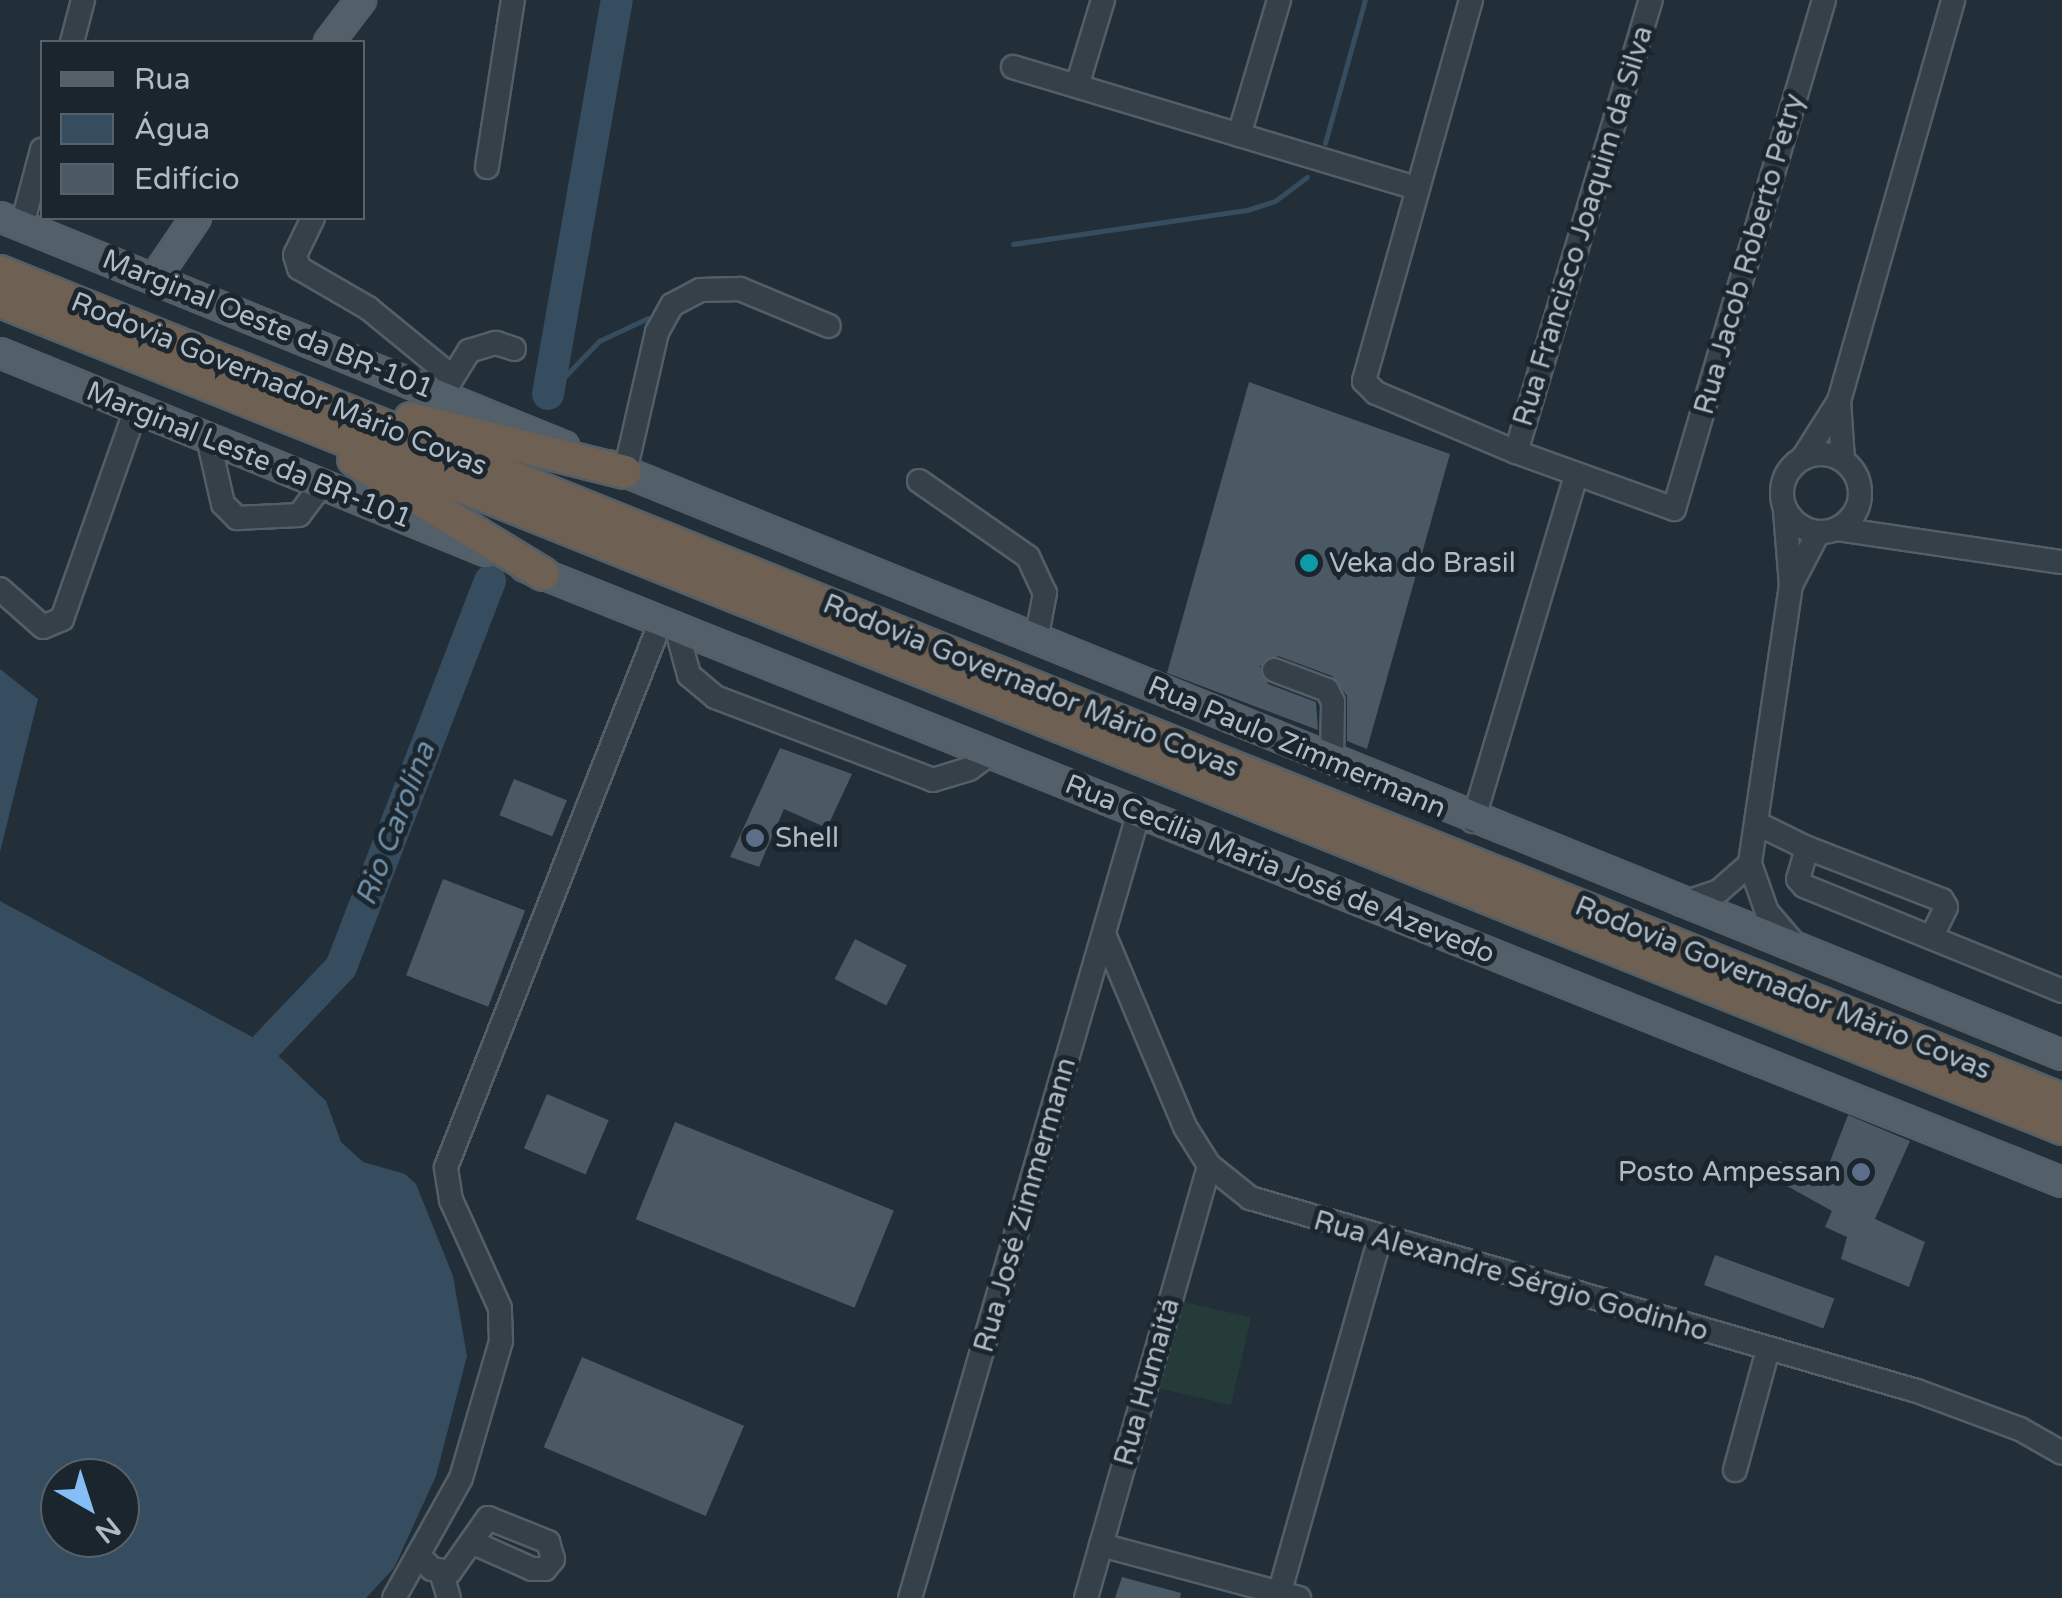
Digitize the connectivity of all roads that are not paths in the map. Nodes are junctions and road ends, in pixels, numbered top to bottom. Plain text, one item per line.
1 (83, 0) edge
2 (361, 0) edge
3 (512, 0) edge
4 (1103, 0) edge
5 (1279, 0) edge
6 (1472, 0) edge
7 (1651, 0) edge
8 (1824, 0) edge
9 (1953, 0) edge
10 (73, 40) edge
11 (331, 40) edge
12 (1013, 66) dead end
13 (1077, 86) junction
14 (1239, 135) junction
15 (40, 155) edge
16 (487, 167) dead end
17 (1417, 188) junction
18 (195, 220) edge
19 (311, 220) edge
20 (11, 221) edge
21 (0, 272) edge
22 (155, 278) junction
23 (0, 301) edge
24 (829, 326) dead end
25 (514, 349) dead end
26 (0, 354) edge
27 (447, 386) junction
28 (281, 400) junction
29 (1839, 401) junction
30 (136, 408) junction
31 (535, 434) joint
32 (208, 438) junction
33 (1516, 452) junction
34 (1803, 458) junction
35 (1843, 460) junction
36 (625, 472) junction
37 (1576, 476) junction
38 (919, 481) dead end
39 (322, 484) junction
40 (1860, 496) junction
41 (1785, 511) junction
42 (1828, 531) junction
43 (1894, 532) junction
44 (2059, 554) edge
45 (498, 556) joint
46 (544, 574) junction
47 (1791, 586) junction
48 (0, 589) edge
49 (669, 624) junction
50 (1036, 640) junction
51 (1274, 670) dead end
52 (991, 753) junction
53 (1332, 761) junction
54 (1139, 812) junction
55 (1473, 821) junction
56 (1756, 823) junction
57 (1807, 848) junction
58 (1750, 864) junction
59 (1681, 904) junction
60 (1104, 934) junction
61 (1932, 936) junction
62 (1803, 953) junction
63 (2062, 991) edge
64 (2062, 1055) edge
65 (2062, 1100) edge
66 (2062, 1128) edge
67 (1209, 1165) junction
68 (2062, 1182) edge
69 (1380, 1238) junction
70 (1768, 1348) junction
71 (2062, 1453) edge
72 (1735, 1470) dead end
73 (474, 1543) dead end
74 (1101, 1544) junction
75 (418, 1555) junction
76 (441, 1572) junction
77 (1286, 1596) edge
78 (394, 1598) edge
79 (449, 1598) edge
80 (910, 1598) edge
81 (1086, 1598) edge

1 - 10 street
2 - 11 main road
3 - 16 street
4 - 13 street
5 - 14 street
6 - 17 street
7 - 33 street, Rua Francisco Joaquim da Silva
8 - 37 street, Rua Jacob Roberto Petry
9 - 29 street
12 - 13 street
13 - 14 street
14 - 17 street
15 - 20 street
17 - 33 street
18 - 22 main road
19 - 27 street
20 - 22 main road, Marginal Oeste da BR-101
21 - 28 highway, Rodovia Governador Mário Covas
22 - 27 main road, Marginal Oeste da BR-101
23 - 28 highway, Rodovia Governador Mário Covas
24 - 36 street
25 - 27 street
26 - 30 main road, Marginal Leste da BR-101
27 - 31 main road, Marginal Oeste da BR-101
28 - 36 highway
28 - 46 highway
28 - 65 highway, Rodovia Governador Mário Covas
28 - 66 highway, Rodovia Governador Mário Covas
29 - 34 street
29 - 35 street
30 - 32 main road, Marginal Leste da BR-101
30 - 48 street
31 - 36 main road, Rua Paulo Zimmermann
32 - 39 main road, Marginal Leste da BR-101
32 - 39 street
33 - 37 street
34 - 35 street
34 - 41 street
35 - 40 street
36 - 50 main road, Rua Paulo Zimmermann
37 - 55 street
38 - 50 street
39 - 45 main road, Marginal Leste da BR-101
40 - 42 street
40 - 43 street
41 - 42 street
41 - 47 street
42 - 43 street
42 - 47 street
43 - 44 street
45 - 46 main road, Rua Cecília Maria José de Azevedo
46 - 49 main road, Rua Cecília Maria José de Azevedo
47 - 56 street
49 - 52 main road, Rua Cecília Maria José de Azevedo
49 - 52 street
49 - 75 street
50 - 53 main road, Rua Paulo Zimmermann
51 - 53 street
52 - 54 main road, Rua Cecília Maria José de Azevedo
53 - 55 main road, Rua Paulo Zimmermann
54 - 60 street, Rua José Zimmermann
54 - 68 main road, Rua Cecília Maria José de Azevedo
55 - 59 main road, Rua Paulo Zimmermann
56 - 57 street
56 - 58 street
57 - 61 street
57 - 61 street
58 - 59 street
58 - 62 street
59 - 62 main road, Rua Paulo Zimmermann
60 - 67 street, Rua Alexandre Sérgio Godinho
60 - 80 street, Rua José Zimmermann
61 - 63 street
62 - 64 main road, Rua Paulo Zimmermann
67 - 69 street, Rua Alexandre Sérgio Godinho
67 - 74 street, Rua Humaitá
69 - 70 street, Rua Alexandre Sérgio Godinho
69 - 77 street
70 - 71 street, Rua Alexandre Sérgio Godinho
70 - 72 street
73 - 76 street
74 - 77 street
74 - 81 street, Rua Humaitá
75 - 76 street
75 - 78 street
76 - 79 street

